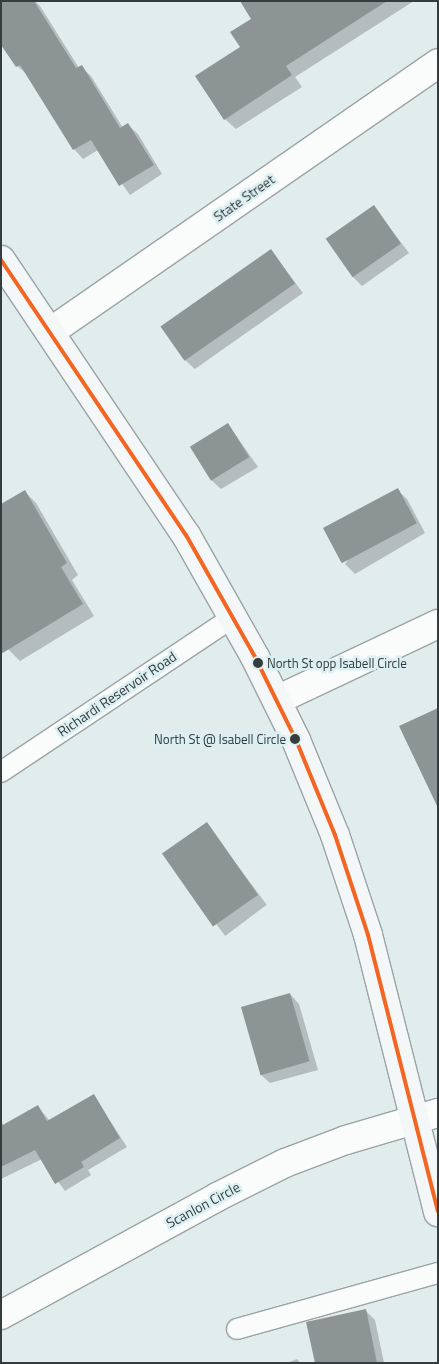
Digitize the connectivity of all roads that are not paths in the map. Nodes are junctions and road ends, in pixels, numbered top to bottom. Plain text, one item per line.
1 (438, 63) edge
2 (1, 260) edge
3 (50, 332) junction
4 (233, 617) junction
5 (438, 624) edge
6 (276, 700) junction
7 (1, 772) edge
8 (427, 1117) edge
9 (438, 1212) edge
10 (438, 1274) edge
11 (1, 1315) edge
12 (237, 1329) dead end

1 - 3 street, State Street
2 - 3 main road
3 - 4 main road
4 - 6 main road
4 - 7 lane, Richardi Reservoir Road
5 - 6 street
6 - 8 main road
8 - 9 main road
8 - 11 street, Scanlon Circle
10 - 12 lane

